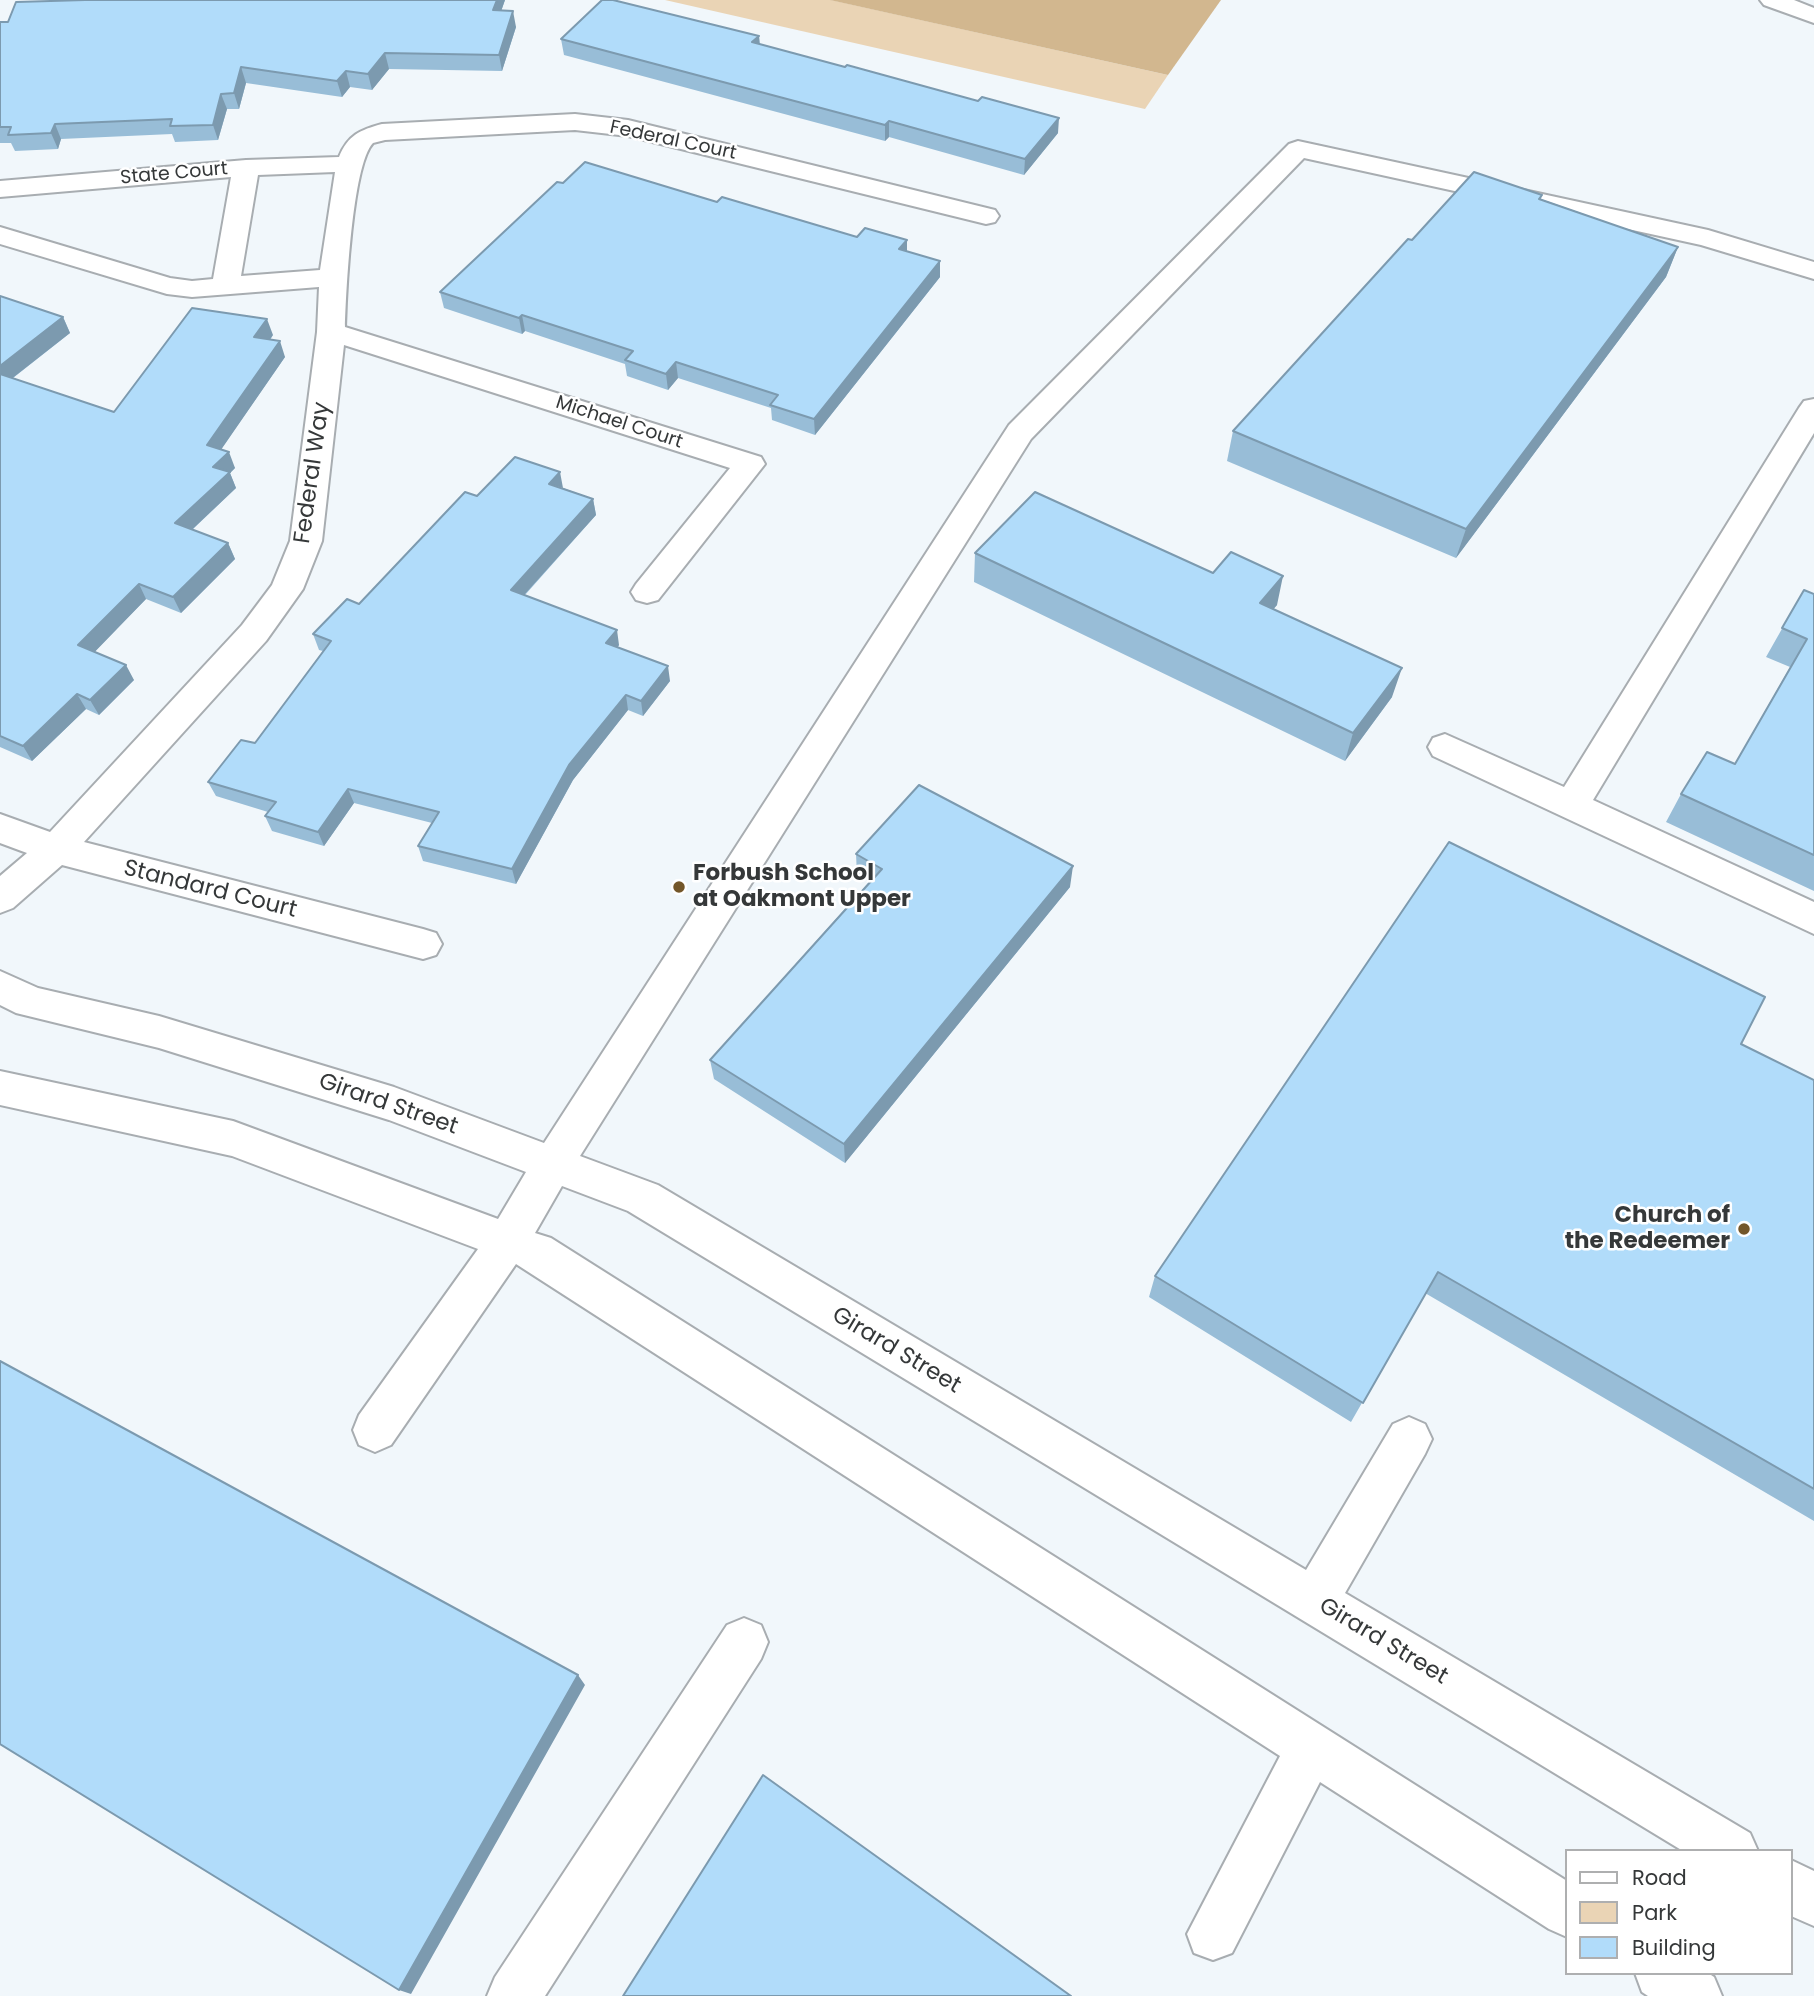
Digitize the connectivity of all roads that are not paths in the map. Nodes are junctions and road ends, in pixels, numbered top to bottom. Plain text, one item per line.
1 (1772, 0) edge
2 (1814, 16) edge
3 (353, 155) junction
4 (246, 168) junction
5 (0, 189) edge
6 (986, 216) dead end
7 (0, 235) edge
8 (1814, 271) edge
9 (333, 277) junction
10 (226, 286) junction
11 (331, 332) junction
12 (1814, 408) edge
13 (647, 592) dead end
14 (1446, 747) dead end
15 (1571, 806) junction
16 (0, 828) edge
17 (56, 849) junction
18 (0, 898) edge
19 (1814, 919) edge
20 (423, 944) dead end
21 (0, 987) edge
22 (0, 1088) edge
23 (553, 1164) junction
24 (508, 1241) junction
25 (375, 1430) dead end
26 (1409, 1439) dead end
27 (1314, 1602) junction
28 (744, 1643) dead end
29 (1311, 1748) junction
30 (1729, 1849) edge
31 (1793, 1887) edge
32 (1814, 1900) edge
33 (1566, 1910) edge
34 (1213, 1934) dead end
35 (1664, 1975) edge
36 (514, 1996) edge
37 (1695, 1996) edge

1 - 2 street
3 - 4 street, State Court
3 - 6 street, Federal Court
3 - 9 street, Federal Way
4 - 5 street, State Court
4 - 10 street
7 - 10 street
8 - 23 street
9 - 10 street
9 - 11 street, Federal Way
11 - 13 street, Michael Court
11 - 17 street, Federal Way
12 - 15 street
14 - 15 street
15 - 19 street
16 - 17 street, Standard Court
17 - 18 street, Federal Way
17 - 20 street, Standard Court
21 - 23 street, Girard Street
22 - 24 street
23 - 24 street
23 - 27 street, Girard Street
24 - 25 street
24 - 29 street
26 - 27 street
27 - 30 street, Girard Street
28 - 36 street
29 - 33 street
29 - 34 street
31 - 32 street
35 - 37 street

